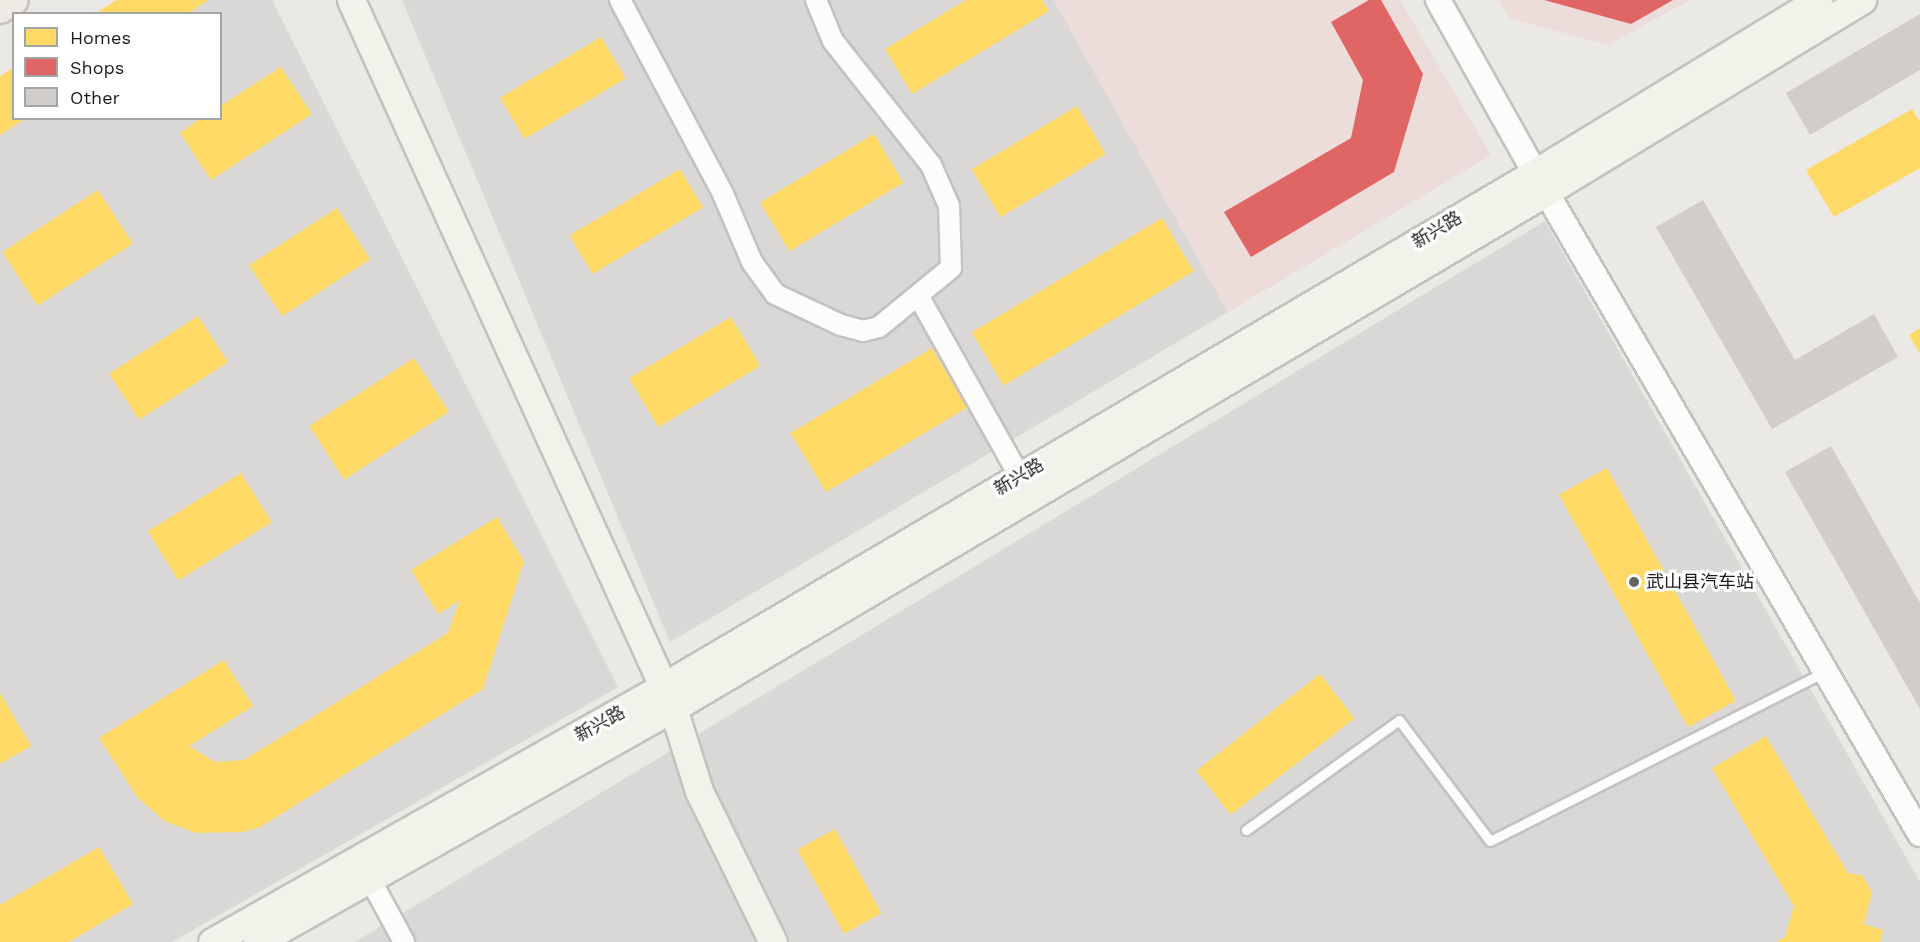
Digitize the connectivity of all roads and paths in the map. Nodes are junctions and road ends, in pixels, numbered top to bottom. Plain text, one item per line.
1 (13, 0) edge
2 (351, 0) edge
3 (620, 0) edge
4 (816, 0) edge
5 (1438, 0) edge
6 (1818, 0) edge
7 (1862, 0) edge
8 (0, 8) edge
9 (1540, 183) junction
10 (919, 297) junction
11 (1025, 486) junction
12 (1826, 672) junction
13 (667, 698) junction
14 (1246, 830) dead end
15 (1920, 834) edge
16 (370, 879) junction
17 (212, 942) edge
18 (257, 942) edge
19 (404, 942) edge
20 (773, 942) edge

1 - 8 main road
2 - 13 main road
3 - 10 street
4 - 10 street
5 - 9 street
6 - 9 main road, 新兴路
7 - 9 main road, 新兴路
9 - 11 main road, 新兴路
9 - 12 street
10 - 11 street
11 - 13 main road, 新兴路
12 - 14 lane
12 - 15 street
13 - 16 main road, 新兴路
13 - 17 main road, 新兴路
13 - 20 main road
16 - 18 main road, 新兴路
16 - 19 street

